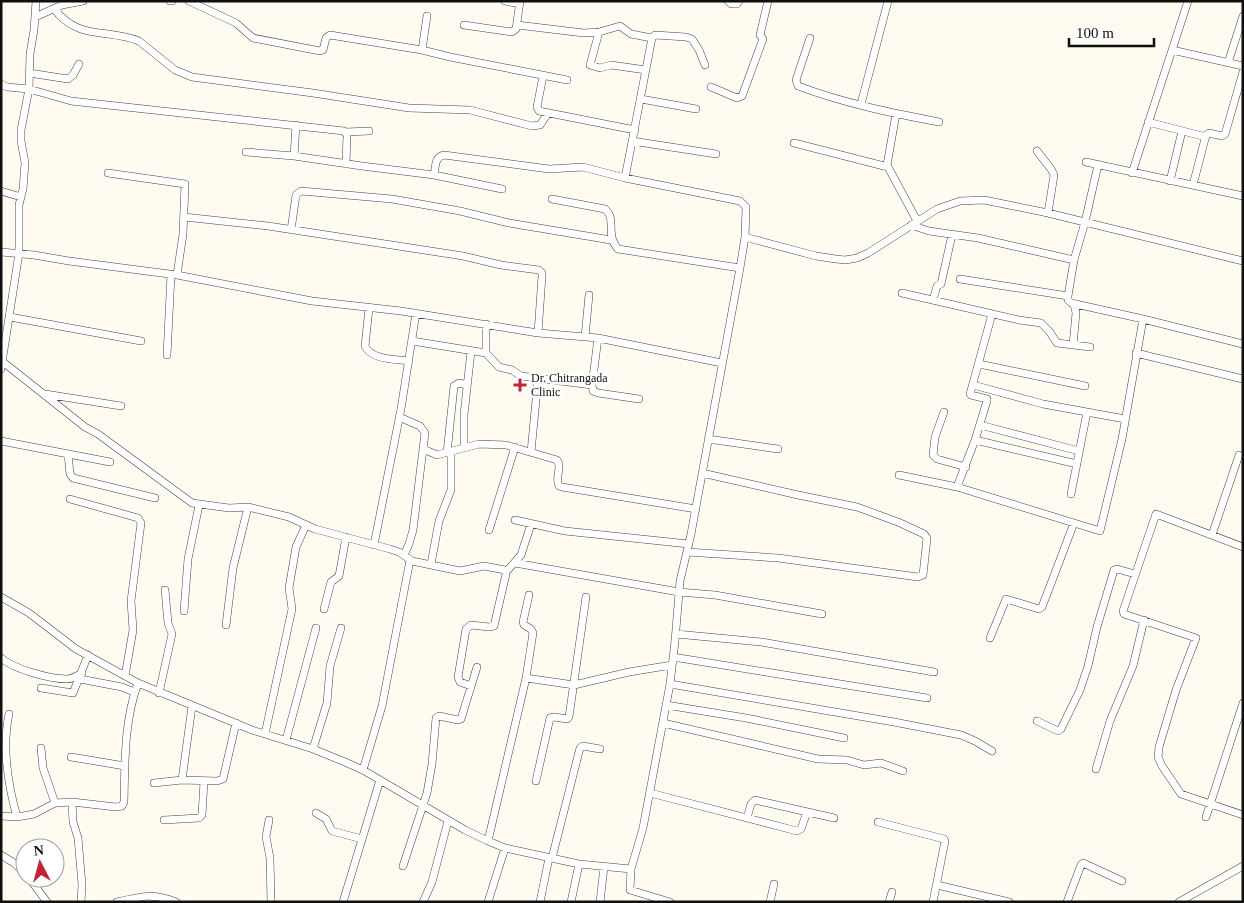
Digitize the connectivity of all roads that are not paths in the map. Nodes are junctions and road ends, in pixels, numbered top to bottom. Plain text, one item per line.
1 (36, 1) edge
2 (83, 1) edge
3 (189, 1) edge
4 (505, 1) edge
5 (728, 1) edge
6 (739, 1) edge
7 (768, 1) edge
8 (888, 1) edge
9 (520, 2) edge
10 (1187, 2) edge
11 (54, 9) junction
12 (427, 16) dead end
13 (1243, 16) edge
14 (35, 17) junction
15 (464, 25) dead end
16 (516, 25) junction
17 (599, 32) junction
18 (652, 38) junction
19 (810, 38) dead end
20 (422, 50) junction
21 (1172, 50) junction
22 (1228, 63) junction
23 (78, 64) dead end
24 (705, 65) dead end
25 (1243, 66) edge
26 (646, 70) junction
27 (1243, 72) edge
28 (29, 73) junction
29 (543, 76) junction
30 (566, 80) dead end
31 (1, 84) edge
32 (711, 87) dead end
33 (28, 89) junction
34 (641, 99) junction
35 (861, 104) junction
36 (696, 110) dead end
37 (548, 113) junction
38 (896, 114) junction
39 (939, 122) dead end
40 (1148, 122) junction
41 (296, 124) junction
42 (635, 130) junction
43 (369, 131) dead end
44 (1182, 131) junction
45 (346, 132) junction
46 (1206, 137) junction
47 (632, 140) junction
48 (794, 142) dead end
49 (1037, 151) dead end
50 (246, 152) dead end
51 (716, 154) dead end
52 (294, 156) junction
53 (1086, 162) dead end
54 (346, 164) junction
55 (1098, 165) junction
56 (888, 167) junction
57 (108, 173) dead end
58 (1132, 173) junction
59 (434, 175) junction
60 (625, 178) junction
61 (1170, 181) junction
62 (1193, 185) junction
63 (502, 189) dead end
64 (1, 191) edge
65 (1243, 196) edge
66 (21, 197) junction
67 (552, 199) dead end
68 (1048, 213) junction
69 (184, 217) junction
70 (1085, 222) junction
71 (914, 223) junction
72 (292, 230) junction
73 (952, 235) junction
74 (745, 237) junction
75 (611, 240) junction
76 (1, 252) edge
77 (19, 253) junction
78 (1074, 260) junction
79 (1243, 261) edge
80 (740, 268) junction
81 (174, 275) junction
82 (960, 279) dead end
83 (902, 293) dead end
84 (588, 295) dead end
85 (1068, 296) junction
86 (933, 300) junction
87 (1074, 304) junction
88 (369, 308) junction
89 (416, 313) junction
90 (992, 314) junction
91 (10, 317) junction
92 (1142, 319) junction
93 (486, 324) junction
94 (538, 333) junction
95 (585, 337) junction
96 (598, 338) junction
97 (141, 341) dead end
98 (412, 342) junction
99 (1243, 344) edge
100 (1074, 345) junction
101 (1090, 347) dead end
102 (471, 351) junction
103 (486, 353) junction
104 (1136, 353) junction
105 (167, 355) dead end
106 (409, 361) junction
107 (722, 364) junction
108 (979, 364) junction
109 (2, 366) edge
110 (538, 379) junction
111 (1243, 379) edge
112 (467, 385) junction
113 (592, 385) junction
114 (973, 385) junction
115 (1085, 386) dead end
116 (44, 394) junction
117 (639, 399) dead end
118 (121, 406) dead end
119 (944, 412) dead end
120 (1087, 412) junction
121 (399, 417) junction
122 (1125, 419) junction
123 (980, 425) junction
124 (708, 439) junction
125 (975, 440) junction
126 (1, 441) edge
127 (464, 447) junction
128 (515, 447) junction
129 (423, 449) junction
130 (778, 449) dead end
131 (1079, 450) junction
132 (449, 452) junction
133 (531, 452) junction
134 (68, 454) junction
135 (1239, 455) dead end
136 (110, 462) dead end
137 (1077, 464) junction
138 (966, 467) junction
139 (702, 473) junction
140 (899, 474) dead end
141 (958, 487) junction
142 (1072, 494) dead end
143 (155, 498) dead end
144 (70, 499) dead end
145 (199, 505) junction
146 (248, 508) junction
147 (696, 509) junction
148 (515, 520) dead end
149 (1074, 523) junction
150 (531, 524) junction
151 (306, 525) junction
152 (489, 530) dead end
153 (1212, 535) junction
154 (346, 538) junction
155 (689, 544) junction
156 (374, 545) junction
157 (1243, 547) edge
158 (687, 552) junction
159 (407, 557) junction
160 (515, 563) junction
161 (431, 564) junction
162 (506, 572) junction
163 (1135, 574) junction
164 (165, 590) dead end
165 (679, 592) junction
166 (529, 595) dead end
167 (1, 597) edge
168 (586, 597) dead end
169 (324, 609) dead end
170 (184, 611) dead end
171 (822, 614) dead end
172 (1144, 620) junction
173 (226, 625) dead end
174 (316, 628) dead end
175 (341, 628) dead end
176 (676, 634) junction
177 (990, 638) dead end
178 (88, 655) junction
179 (1, 658) edge
180 (673, 661) junction
181 (477, 667) dead end
182 (934, 672) dead end
183 (81, 676) junction
184 (125, 676) junction
185 (526, 678) junction
186 (138, 683) junction
187 (670, 684) junction
188 (574, 685) junction
189 (471, 686) junction
190 (41, 688) dead end
191 (134, 692) junction
192 (159, 693) junction
193 (927, 698) dead end
194 (1243, 703) edge
195 (666, 705) junction
196 (192, 706) junction
197 (9, 714) dead end
198 (1037, 721) dead end
199 (236, 723) junction
200 (663, 723) junction
201 (265, 734) junction
202 (844, 738) dead end
203 (286, 740) junction
204 (41, 748) dead end
205 (312, 749) junction
206 (600, 749) dead end
207 (992, 751) dead end
208 (71, 757) dead end
209 (125, 766) junction
210 (1096, 769) dead end
211 (363, 770) junction
212 (903, 771) dead end
213 (182, 780) junction
214 (380, 780) junction
215 (204, 781) junction
216 (536, 781) dead end
217 (154, 783) dead end
218 (650, 793) junction
219 (72, 802) junction
220 (55, 803) junction
221 (1210, 804) junction
222 (424, 806) junction
223 (806, 812) junction
224 (316, 813) dead end
225 (1243, 815) edge
226 (1, 816) edge
227 (1206, 817) dead end
228 (17, 818) junction
229 (747, 818) junction
230 (834, 818) dead end
231 (164, 820) dead end
232 (269, 820) dead end
233 (448, 821) junction
234 (878, 822) dead end
235 (362, 839) junction
236 (488, 841) junction
237 (505, 848) junction
238 (1, 855) edge
239 (550, 858) junction
240 (15, 864) edge
241 (579, 864) junction
242 (403, 866) dead end
243 (1243, 866) edge
244 (604, 867) junction
245 (631, 869) junction
246 (1122, 881) dead end
247 (774, 884) dead end
248 (937, 885) junction
249 (36, 888) edge
250 (892, 892) dead end
251 (47, 902) edge
252 (81, 902) edge
253 (117, 902) edge
254 (176, 902) edge
255 (271, 902) edge
256 (343, 902) edge
257 (423, 902) edge
258 (488, 902) edge
259 (540, 902) edge
260 (571, 902) edge
261 (600, 902) edge
262 (670, 902) edge
263 (770, 902) edge
264 (889, 902) edge
265 (933, 902) edge
266 (1009, 902) edge
267 (1068, 902) edge
268 (1179, 902) edge

1 - 14 street
2 - 11 street
3 - 20 street
4 - 9 street
5 - 6 street
7 - 32 street
8 - 35 street
9 - 16 street
10 - 21 street
11 - 14 street
11 - 37 street
12 - 20 street
13 - 22 street
14 - 28 street
15 - 16 street
16 - 17 street
17 - 18 street
17 - 26 street
18 - 24 street
18 - 26 street
19 - 35 street
20 - 29 street
21 - 22 street
21 - 40 street
22 - 25 street
23 - 28 street
26 - 34 street
27 - 46 street
28 - 33 street
29 - 30 street
29 - 37 street
31 - 33 street
33 - 41 street
33 - 66 street
34 - 36 street
34 - 42 street
35 - 38 street
37 - 42 street
38 - 39 street
38 - 56 street
40 - 44 street
40 - 58 street
41 - 45 street
41 - 52 street
42 - 47 street
43 - 45 street
44 - 46 street
44 - 61 street
45 - 54 street
46 - 62 street
47 - 51 street
47 - 60 street
48 - 56 street
49 - 68 street
50 - 52 street
52 - 54 street
53 - 55 street
54 - 59 street
55 - 58 street
55 - 70 street
56 - 71 street
57 - 69 street
58 - 61 street
59 - 60 street
59 - 63 street
60 - 74 street
61 - 62 street
62 - 65 street
64 - 66 street
66 - 77 street
67 - 75 street
68 - 70 street
68 - 71 street
69 - 72 street
69 - 81 street
70 - 78 street
70 - 79 street
71 - 73 street
71 - 74 street
72 - 75 street
72 - 94 street
73 - 78 street
73 - 86 street
74 - 80 street
75 - 80 street
76 - 77 street
77 - 81 street
77 - 91 street
78 - 85 street
80 - 107 street
81 - 88 street
81 - 105 street
82 - 85 street
83 - 86 street
84 - 95 street
85 - 87 street
86 - 90 street
87 - 92 street
87 - 100 street
88 - 89 street
88 - 106 street
89 - 93 street
89 - 98 street
90 - 100 street
90 - 108 street
91 - 97 street
91 - 109 street
92 - 99 street
92 - 104 street
93 - 94 street
93 - 103 street
94 - 95 street
95 - 96 street
96 - 107 street
96 - 113 street
98 - 102 street
98 - 106 street
100 - 101 street
102 - 103 street
102 - 112 street
103 - 110 street
104 - 111 street
104 - 122 street
106 - 121 street
107 - 124 street
108 - 114 street
108 - 115 street
109 - 116 street
110 - 113 street
110 - 133 street
112 - 127 street
112 - 132 street
113 - 117 street
114 - 120 street
114 - 123 street
116 - 118 street
116 - 145 street
119 - 138 street
120 - 122 street
120 - 131 street
121 - 129 street
121 - 156 street
122 - 149 street
123 - 125 street
123 - 131 street
124 - 130 street
124 - 139 street
125 - 137 street
125 - 138 street
126 - 134 street
127 - 128 street
127 - 132 street
128 - 133 street
128 - 152 street
129 - 132 street
129 - 159 street
131 - 137 street
132 - 161 street
133 - 147 street
134 - 136 street
134 - 143 street
135 - 153 street
137 - 142 street
138 - 141 street
139 - 147 street
139 - 158 street
140 - 141 street
141 - 149 street
144 - 184 street
145 - 146 street
145 - 170 street
146 - 151 street
146 - 173 street
147 - 155 street
148 - 150 street
149 - 177 street
150 - 155 street
150 - 160 street
151 - 154 street
151 - 201 street
153 - 157 street
153 - 163 street
154 - 156 street
154 - 169 street
155 - 158 street
156 - 159 street
158 - 165 street
159 - 161 street
159 - 211 street
160 - 162 street
160 - 165 street
161 - 162 street
162 - 189 street
163 - 172 street
163 - 198 street
164 - 192 street
165 - 171 street
165 - 176 street
166 - 185 street
167 - 178 street
168 - 188 street
172 - 210 street
172 - 221 street
174 - 203 street
175 - 205 street
176 - 180 street
176 - 182 street
178 - 183 street
178 - 184 street
179 - 183 street
180 - 187 street
180 - 188 street
180 - 193 street
181 - 189 street
183 - 190 street
183 - 191 street
184 - 186 street
185 - 188 street
185 - 236 street
186 - 191 street
186 - 192 street
187 - 195 street
187 - 207 street
188 - 216 street
189 - 222 street
191 - 209 street
192 - 196 street
194 - 221 street
195 - 200 street
195 - 202 street
196 - 199 street
196 - 213 street
197 - 228 street
199 - 201 street
199 - 215 street
200 - 212 street
200 - 218 street
201 - 203 street
203 - 205 street
204 - 220 street
205 - 211 street
206 - 239 street
208 - 209 street
209 - 219 street
211 - 214 street
213 - 215 street
213 - 217 street
214 - 222 street
214 - 235 street
215 - 231 street
218 - 229 street
218 - 245 street
219 - 220 street
219 - 252 street
220 - 228 street
221 - 225 street
221 - 227 street
222 - 233 street
222 - 242 street
223 - 229 street
223 - 229 street
223 - 230 street
224 - 235 street
226 - 228 street
232 - 255 street
233 - 236 street
233 - 257 street
234 - 248 street
235 - 256 street
236 - 237 street
237 - 239 street
237 - 258 street
238 - 240 street
239 - 241 street
239 - 259 street
241 - 244 street
241 - 260 street
243 - 268 street
244 - 245 street
244 - 261 street
245 - 262 street
246 - 267 street
247 - 263 street
248 - 265 street
248 - 266 street
249 - 251 street
250 - 264 street
253 - 254 street

